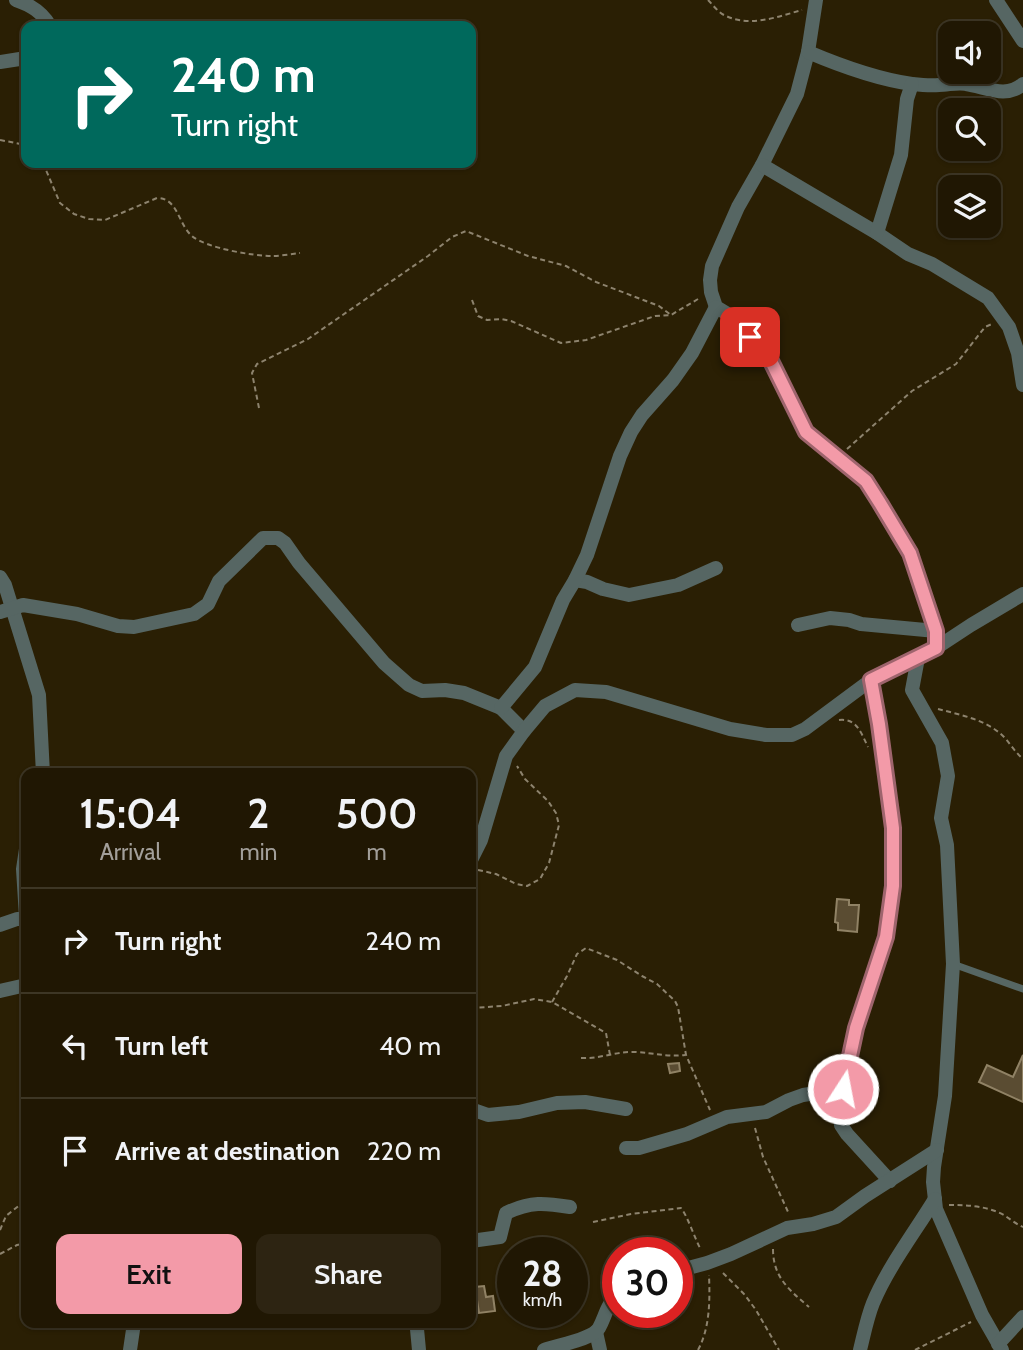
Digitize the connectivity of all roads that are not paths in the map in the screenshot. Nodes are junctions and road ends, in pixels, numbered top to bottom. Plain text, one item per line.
1 (16, 0) edge
2 (996, 0) edge
3 (816, 3) edge
4 (46, 21) edge
5 (1023, 41) edge
6 (808, 52) junction
7 (21, 59) edge
8 (0, 62) edge
9 (912, 84) junction
10 (1023, 84) edge
11 (762, 166) junction
12 (877, 233) junction
13 (716, 307) junction
14 (1023, 385) edge
15 (716, 568) dead end
16 (0, 577) edge
17 (575, 580) junction
18 (1023, 594) edge
19 (5, 609) edge
20 (798, 625) dead end
21 (936, 631) junction
22 (936, 648) junction
23 (918, 658) junction
24 (871, 680) junction
25 (501, 708) junction
26 (524, 731) junction
27 (43, 768) edge
28 (476, 850) edge
29 (21, 919) edge
30 (0, 925) edge
31 (953, 964) junction
32 (21, 986) edge
33 (1023, 989) edge
34 (0, 991) edge
35 (843, 1089) junction
36 (626, 1110) dead end
37 (476, 1111) edge
38 (626, 1148) dead end
39 (937, 1150) junction
40 (890, 1181) junction
41 (935, 1202) junction
42 (570, 1207) dead end
43 (476, 1240) edge
44 (693, 1266) edge
45 (1023, 1317) edge
46 (602, 1322) edge
47 (133, 1328) edge
48 (417, 1328) edge
49 (596, 1332) junction
50 (1000, 1347) edge
51 (130, 1350) edge
52 (419, 1350) edge
53 (544, 1350) edge
54 (600, 1350) edge
55 (860, 1350) edge

1 - 4 street
2 - 5 street
3 - 6 street
6 - 9 street
6 - 11 street
7 - 8 street
9 - 10 street
9 - 12 street
11 - 12 street
11 - 13 street
12 - 14 street
13 - 17 street
13 - 21 street
15 - 17 street
16 - 19 street
17 - 25 street
18 - 22 street
19 - 25 street
19 - 27 street
20 - 21 street
21 - 22 street
22 - 23 street
23 - 24 street
23 - 31 street
24 - 26 street
24 - 35 street
25 - 26 street
26 - 28 street
29 - 30 street
31 - 33 lane
31 - 39 street
32 - 34 street
35 - 38 street
35 - 40 street
36 - 37 street
39 - 40 street
39 - 41 street
40 - 44 street
41 - 50 street
41 - 55 street
42 - 43 street
45 - 50 street
46 - 49 street
47 - 51 street
48 - 52 street
49 - 53 street
49 - 54 street

